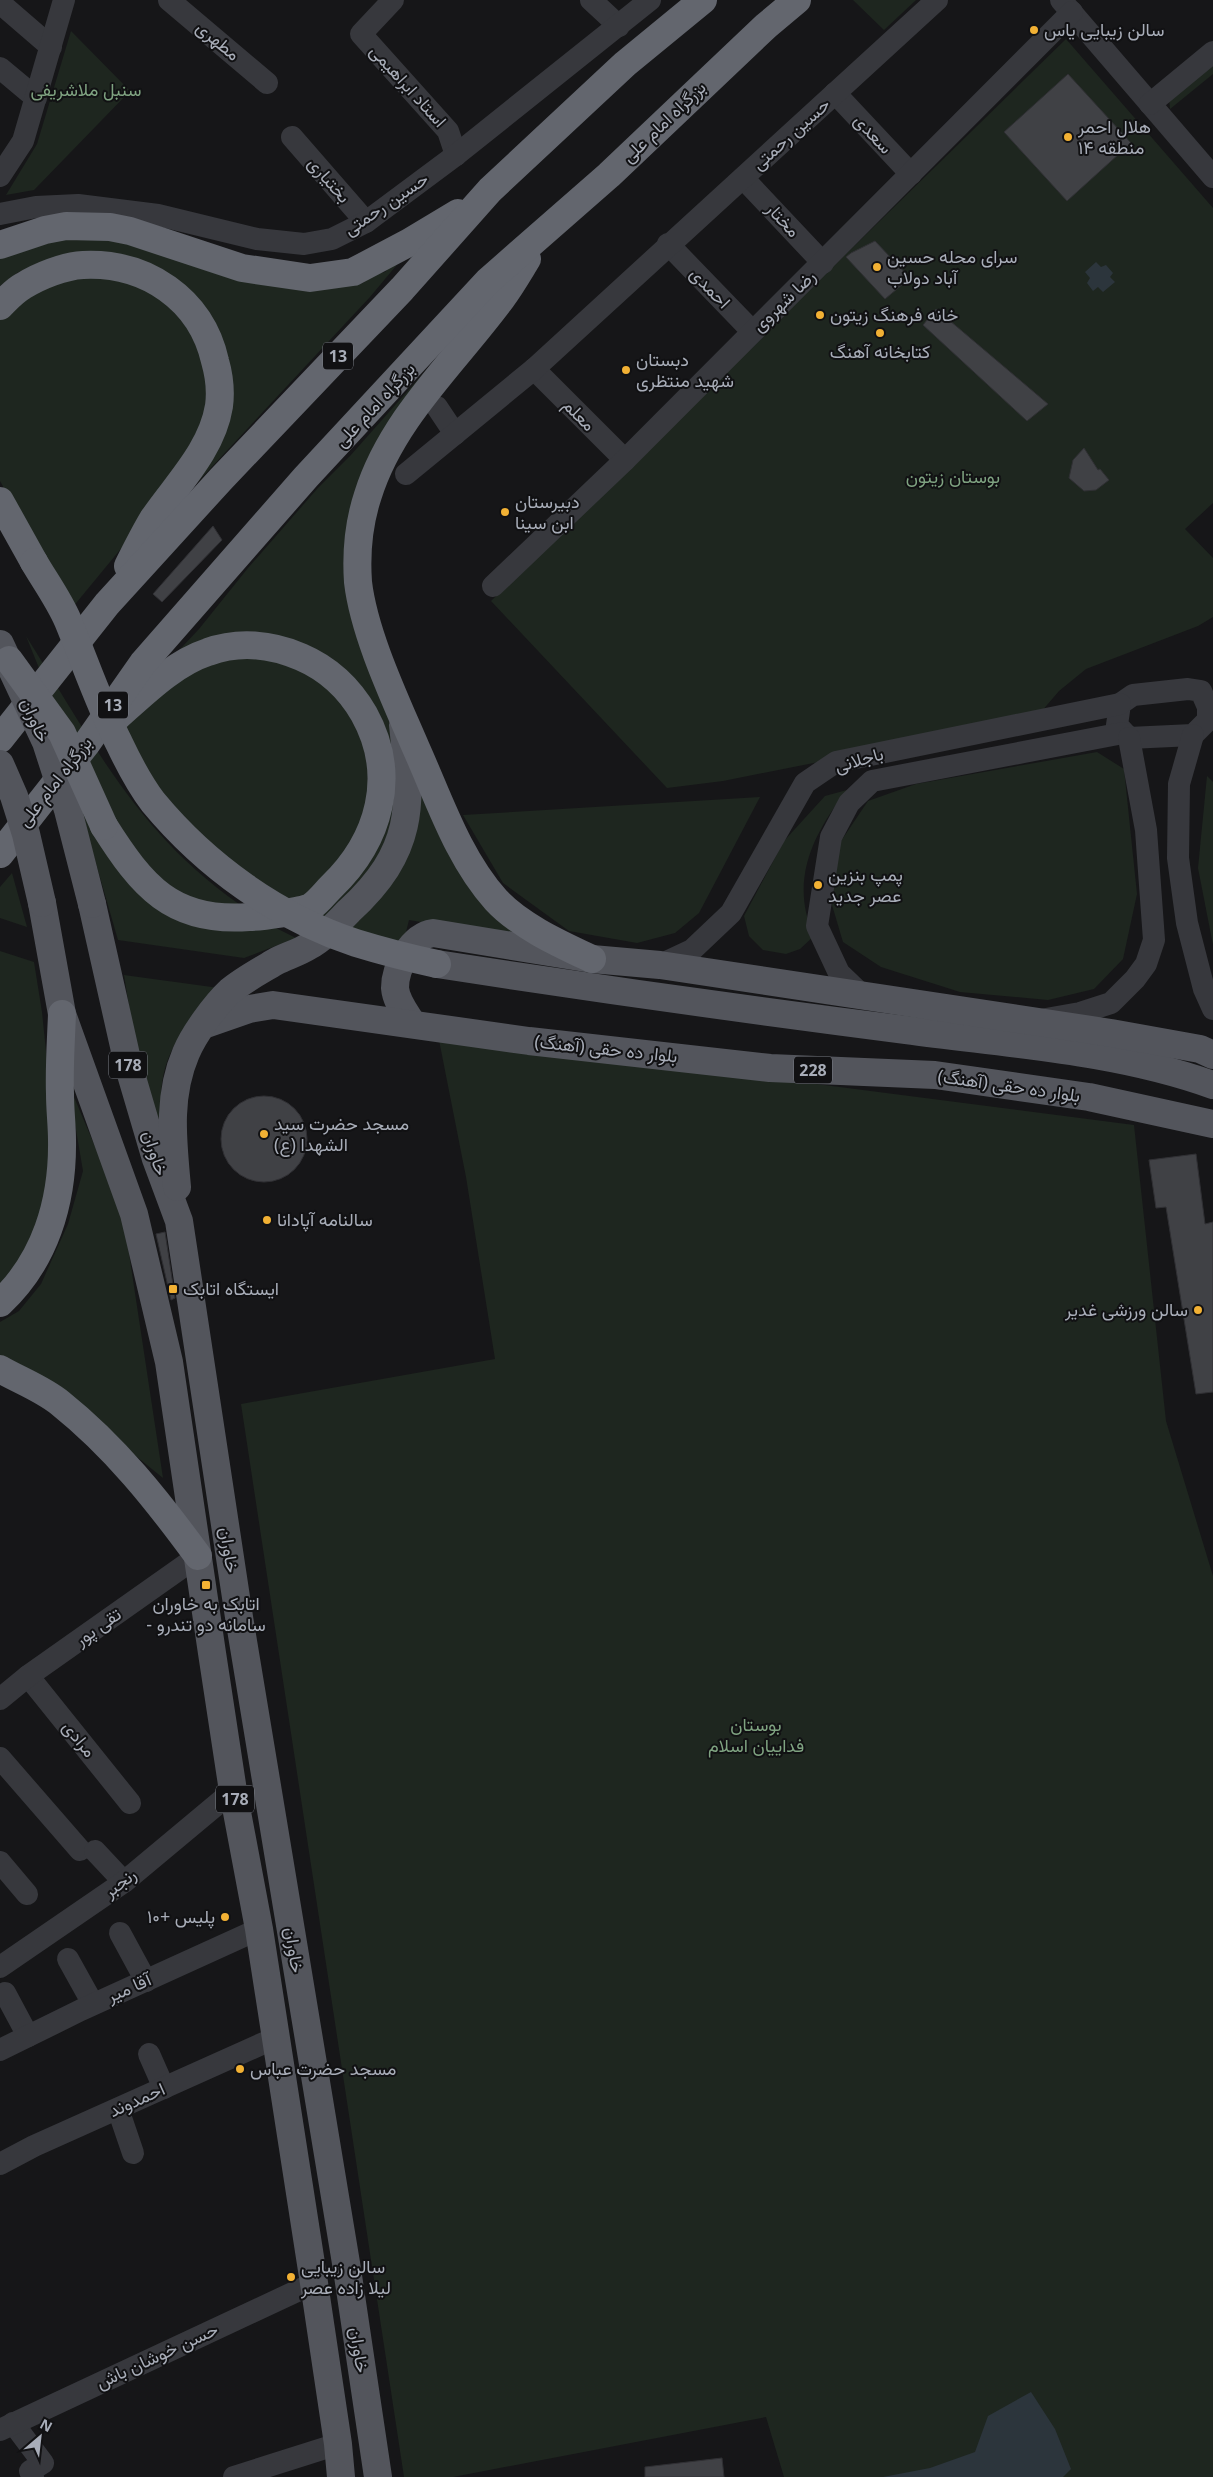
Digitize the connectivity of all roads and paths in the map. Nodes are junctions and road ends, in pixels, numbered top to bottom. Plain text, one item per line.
1 (64, 0) edge
2 (169, 0) edge
3 (393, 0) edge
4 (591, 0) edge
5 (650, 0) edge
6 (703, 0) edge
7 (797, 0) edge
8 (937, 0) edge
9 (0, 3) edge
10 (1066, 6) edge
11 (619, 26) junction
12 (51, 47) junction
13 (1213, 52) edge
14 (0, 68) edge
15 (267, 83) dead end
16 (835, 94) junction
17 (36, 98) junction
18 (1150, 104) junction
19 (292, 138) dead end
20 (456, 155) junction
21 (911, 174) junction
22 (0, 176) edge
23 (1213, 177) edge
24 (743, 178) junction
25 (490, 190) junction
26 (0, 214) edge
27 (366, 222) junction
28 (541, 237) junction
29 (668, 244) junction
30 (0, 245) edge
31 (823, 263) junction
32 (0, 306) edge
33 (752, 331) junction
34 (534, 369) junction
35 (437, 407) dead end
36 (456, 434) junction
37 (625, 460) junction
38 (406, 474) dead end
39 (0, 501) edge
40 (492, 586) dead end
41 (107, 604) junction
42 (4, 652) edge
43 (1207, 691) edge
44 (1120, 704) junction
45 (402, 715) junction
46 (1205, 725) edge
47 (1126, 735) junction
48 (0, 738) edge
49 (87, 743) junction
50 (1, 767) edge
51 (0, 854) edge
52 (592, 959) junction
53 (436, 964) joint
54 (660, 965) junction
55 (863, 996) junction
56 (1213, 1009) edge
57 (62, 1014) junction
58 (1031, 1021) junction
59 (412, 1023) junction
60 (203, 1024) junction
61 (1213, 1055) edge
62 (1213, 1085) edge
63 (1213, 1124) edge
64 (179, 1221) junction
65 (0, 1303) edge
66 (0, 1369) edge
67 (198, 1556) junction
68 (28, 1676) junction
69 (0, 1699) edge
70 (0, 1758) edge
71 (233, 1791) junction
72 (130, 1803) dead end
73 (0, 1862) edge
74 (124, 1882) junction
75 (27, 1894) dead end
76 (260, 1929) junction
77 (120, 1933) dead end
78 (68, 1959) dead end
79 (0, 1967) edge
80 (146, 1980) junction
81 (5, 1993) dead end
82 (93, 2004) junction
83 (28, 2036) junction
84 (275, 2038) junction
85 (0, 2050) edge
86 (149, 2054) dead end
87 (164, 2088) junction
88 (118, 2109) junction
89 (133, 2153) dead end
90 (0, 2164) edge
91 (314, 2283) junction
92 (7, 2426) edge
93 (338, 2444) junction
94 (33, 2477) edge
95 (234, 2477) edge
96 (341, 2477) edge
97 (378, 2477) edge

1 - 12 street
2 - 15 street, مطهری
3 - 20 street, استاد ابراهیمی
4 - 11 street
5 - 11 street, حسین رحمتی
6 - 25 highway, 13
7 - 28 highway, بزرگراه امام علی / 13
8 - 16 street, حسین رحمتی
9 - 12 street
10 - 18 street
10 - 21 street, رضا شهروی
11 - 20 street, حسین رحمتی
12 - 17 street
13 - 18 street
14 - 17 street
16 - 21 street, سعدی
16 - 24 street, حسین رحمتی
17 - 22 street
18 - 23 street
19 - 27 street, بختیاری
20 - 27 street, حسین رحمتی
21 - 31 street, رضا شهروی
24 - 29 street, حسین رحمتی
24 - 31 street, مختار
25 - 30 highway
25 - 41 highway, 13
26 - 27 street, حسین رحمتی
28 - 45 highway
28 - 49 highway, بزرگراه امام علی / 13
29 - 33 street, احمدی
29 - 34 street, حسین رحمتی
31 - 33 street, رضا شهروی
32 - 41 highway
33 - 37 street, رضا شهروی
34 - 36 street, حسین رحمتی
34 - 37 street, معلم
35 - 36 street
36 - 38 street, حسین رحمتی
37 - 40 street, رضا شهروی
39 - 53 highway, bridge
41 - 48 highway, 13
42 - 49 highway, bridge
42 - 64 main road, خاوران / 178, bridge
43 - 44 street, باجلانی
43 - 46 street
44 - 47 street
44 - 54 street, باجلانی
45 - 52 highway
45 - 60 main road
46 - 47 street, باجلانی
46 - 56 street
47 - 55 street, باجلانی
47 - 58 street
49 - 51 highway, بزرگراه امام علی / 13
50 - 57 main road, خاوران / 178, bridge
52 - 54 main road
52 - 59 main road
53 - 62 main road
54 - 55 main road
55 - 58 main road
57 - 65 highway
57 - 67 main road, خاوران / 178
58 - 61 main road
59 - 60 main road, بلوار ده حقی (آهنگ)
59 - 63 main road, بلوار ده حقی (آهنگ) / 228
60 - 64 main road
64 - 97 main road, خاوران / 178
66 - 67 highway
67 - 68 street, تقی پور
67 - 71 main road, خاوران / 178
68 - 69 street, تقی پور
68 - 72 street, مرادی
70 - 74 street
71 - 74 street, رنجبر
71 - 76 main road, خاوران / 178
73 - 75 street
74 - 79 street, رنجبر
76 - 80 street, آقا میر
76 - 84 main road, خاوران / 178
77 - 80 street
78 - 82 street
80 - 82 street, آقا میر
81 - 83 street
82 - 83 street, آقا میر
83 - 85 street, آقا میر
84 - 87 street, احمدوند
84 - 91 main road, خاوران / 178
86 - 87 street
87 - 88 street, احمدوند
88 - 89 street
88 - 90 street, احمدوند
91 - 92 street, حسن خوشان باش
91 - 93 main road, خاوران / 178
92 - 94 street
93 - 95 street
93 - 96 main road, خاوران / 178

